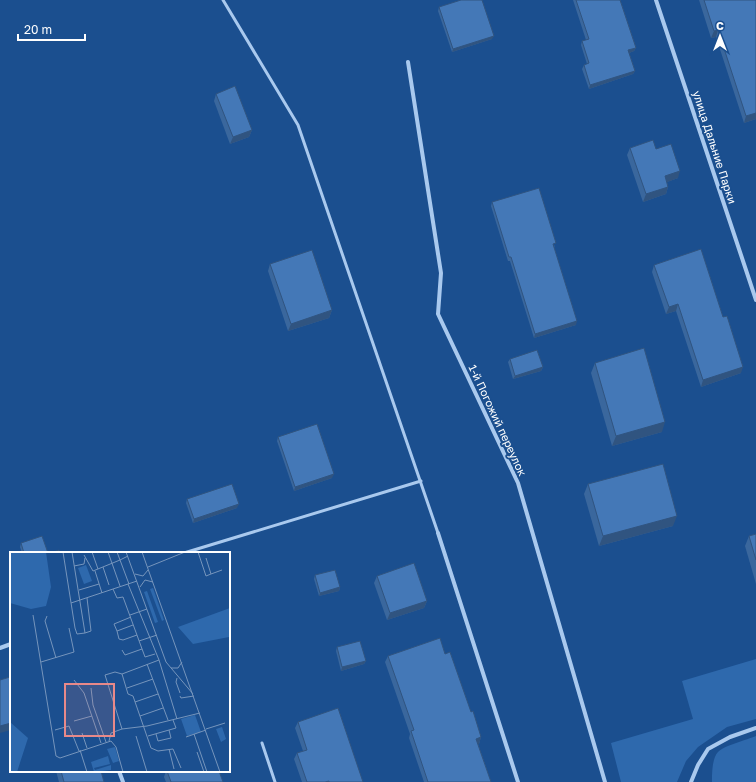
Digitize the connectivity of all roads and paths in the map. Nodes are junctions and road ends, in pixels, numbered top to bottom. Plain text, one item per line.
1 (222, 0) edge
2 (656, 0) edge
3 (408, 62) dead end
4 (756, 300) edge
5 (421, 481) junction
6 (438, 533) joint
7 (187, 552) edge
8 (10, 644) edge
9 (0, 648) edge
10 (756, 728) edge
11 (262, 742) dead end
12 (119, 772) edge
13 (123, 782) edge
14 (275, 782) edge
15 (518, 782) edge
16 (605, 782) edge
17 (691, 782) edge

1 - 5 lane
2 - 4 street, улица Дальние Парки
3 - 16 street, 1-й Погожий переулок
5 - 6 lane
5 - 7 lane
6 - 15 street
8 - 9 street
10 - 17 street
11 - 14 lane
12 - 13 street

